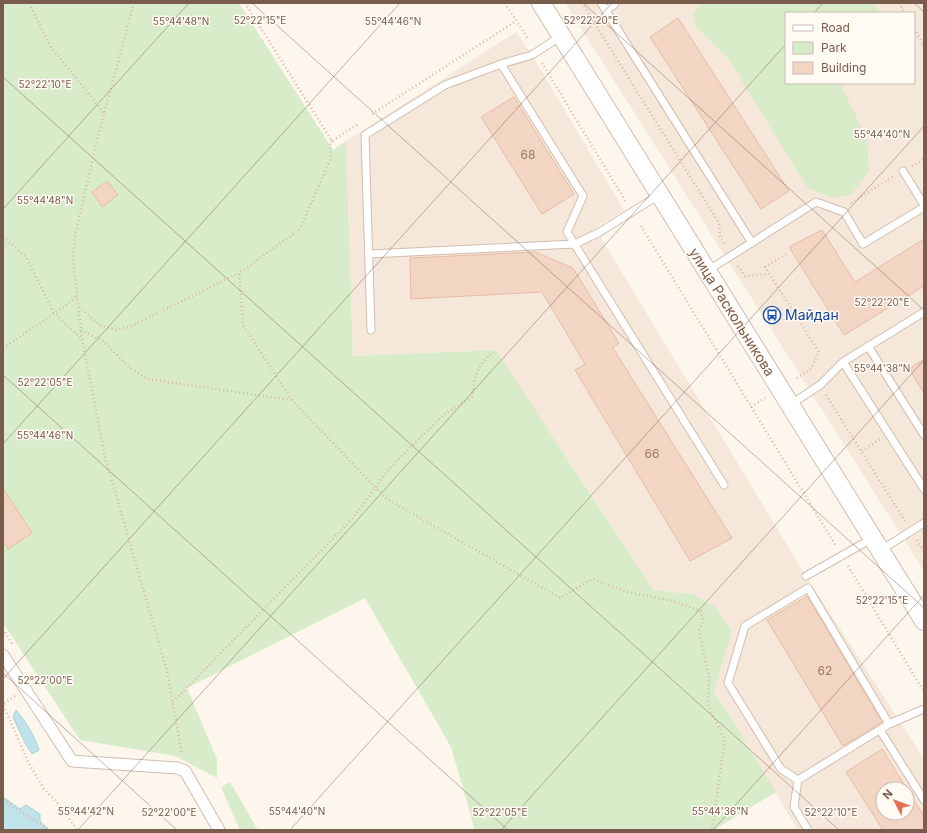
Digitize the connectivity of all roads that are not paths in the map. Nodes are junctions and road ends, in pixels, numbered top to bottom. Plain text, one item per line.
1 (541, 3) edge
2 (601, 3) edge
3 (614, 5) dead end
4 (606, 10) junction
5 (561, 36) junction
6 (501, 64) junction
7 (903, 171) road end
8 (659, 194) junction
9 (924, 206) edge
10 (752, 243) junction
11 (575, 244) junction
12 (369, 254) junction
13 (707, 271) junction
14 (924, 312) edge
15 (372, 330) dead end
16 (868, 346) junction
17 (843, 362) junction
18 (790, 405) junction
19 (924, 435) edge
20 (724, 485) dead end
21 (924, 490) edge
22 (924, 523) edge
23 (877, 544) junction
24 (806, 576) dead end
25 (924, 621) edge
26 (3, 655) edge
27 (924, 710) edge
28 (889, 724) junction
29 (880, 730) junction
30 (798, 780) junction
31 (924, 800) edge
32 (219, 830) edge
33 (808, 830) edge

1 - 5 street, улица Раскольникова
2 - 4 lane
3 - 4 lane
4 - 10 lane
5 - 6 lane
5 - 8 street, улица Раскольникова
6 - 11 lane
6 - 12 lane
7 - 9 lane
8 - 11 lane
8 - 13 street, улица Раскольникова
9 - 10 lane
10 - 13 lane
11 - 12 lane
11 - 20 lane
12 - 15 lane
13 - 18 street, улица Раскольникова
14 - 16 lane
16 - 17 lane
16 - 19 lane
17 - 18 lane
17 - 21 lane
18 - 23 street, улица Раскольникова
22 - 23 lane
23 - 24 lane
23 - 25 street, улица Раскольникова
26 - 32 street
27 - 28 lane
28 - 29 lane
28 - 30 lane
29 - 30 lane
29 - 31 lane
30 - 33 lane

